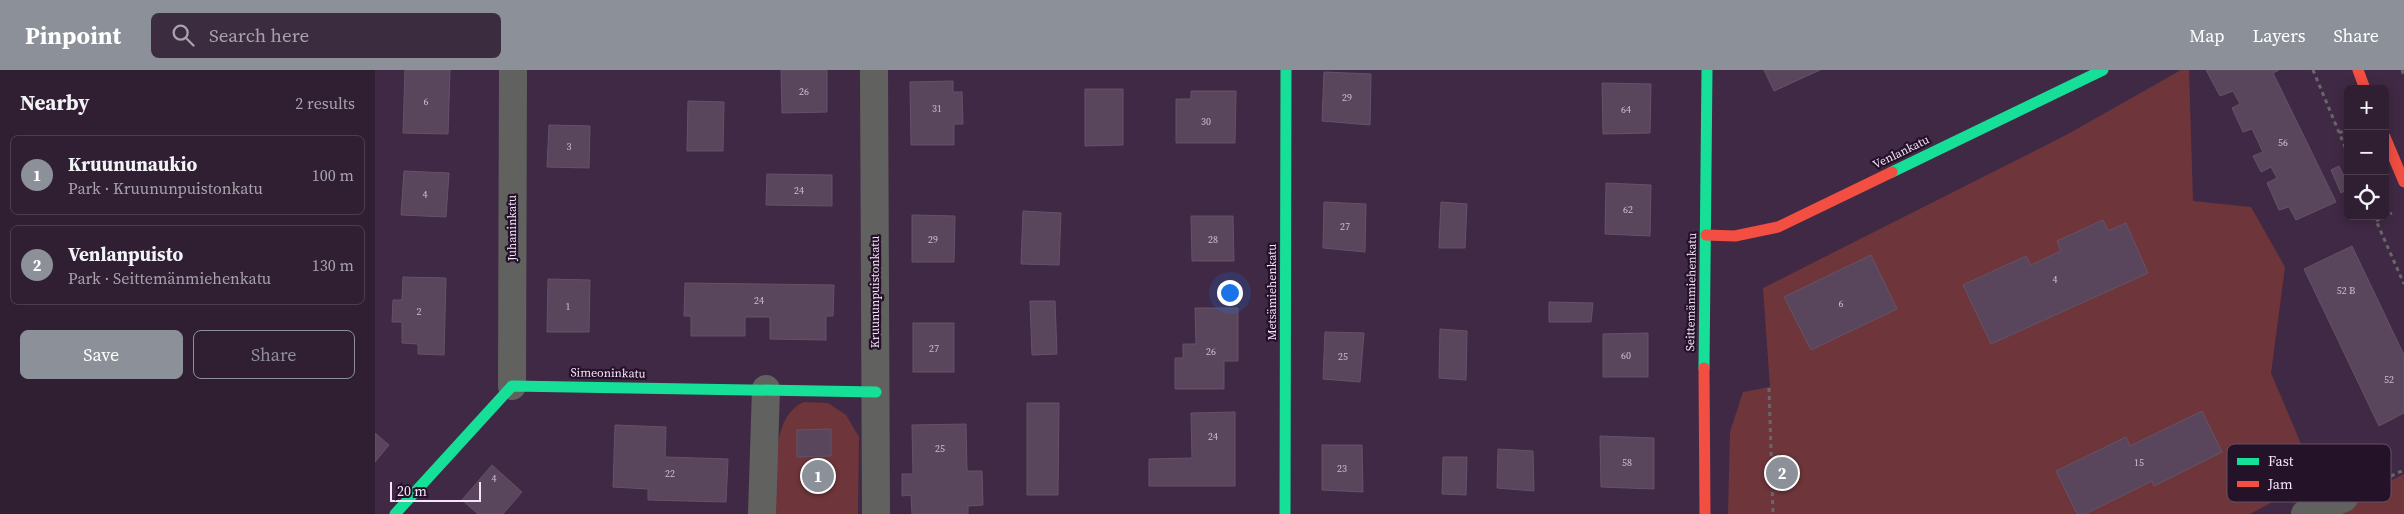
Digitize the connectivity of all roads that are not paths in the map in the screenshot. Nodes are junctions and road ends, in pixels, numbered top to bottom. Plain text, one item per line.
1 (513, 70) edge
2 (874, 70) edge
3 (1286, 70) edge
4 (1707, 70) edge
5 (2103, 70) edge
6 (2357, 70) edge
7 (2363, 85) edge
8 (2389, 146) edge
9 (2404, 182) edge
10 (1705, 235) junction
11 (512, 386) junction
12 (766, 389) junction
13 (876, 392) junction
14 (2334, 502) edge
15 (395, 514) edge
16 (763, 514) edge
17 (875, 514) edge
18 (1285, 514) edge
19 (1705, 514) edge
20 (2305, 514) edge

1 - 11 street, Juhaninkatu
2 - 13 street, Kruununpuistonkatu
3 - 18 street, Metsämiehenkatu
4 - 10 street, Seittemänmiehenkatu
5 - 10 street, Venlankatu
6 - 7 street
8 - 9 street
10 - 19 street, Seittemänmiehenkatu
11 - 12 street, Simeoninkatu
11 - 15 street
12 - 13 street, Simeoninkatu
12 - 16 street
13 - 17 street, Kruununpuistonkatu
14 - 20 street

